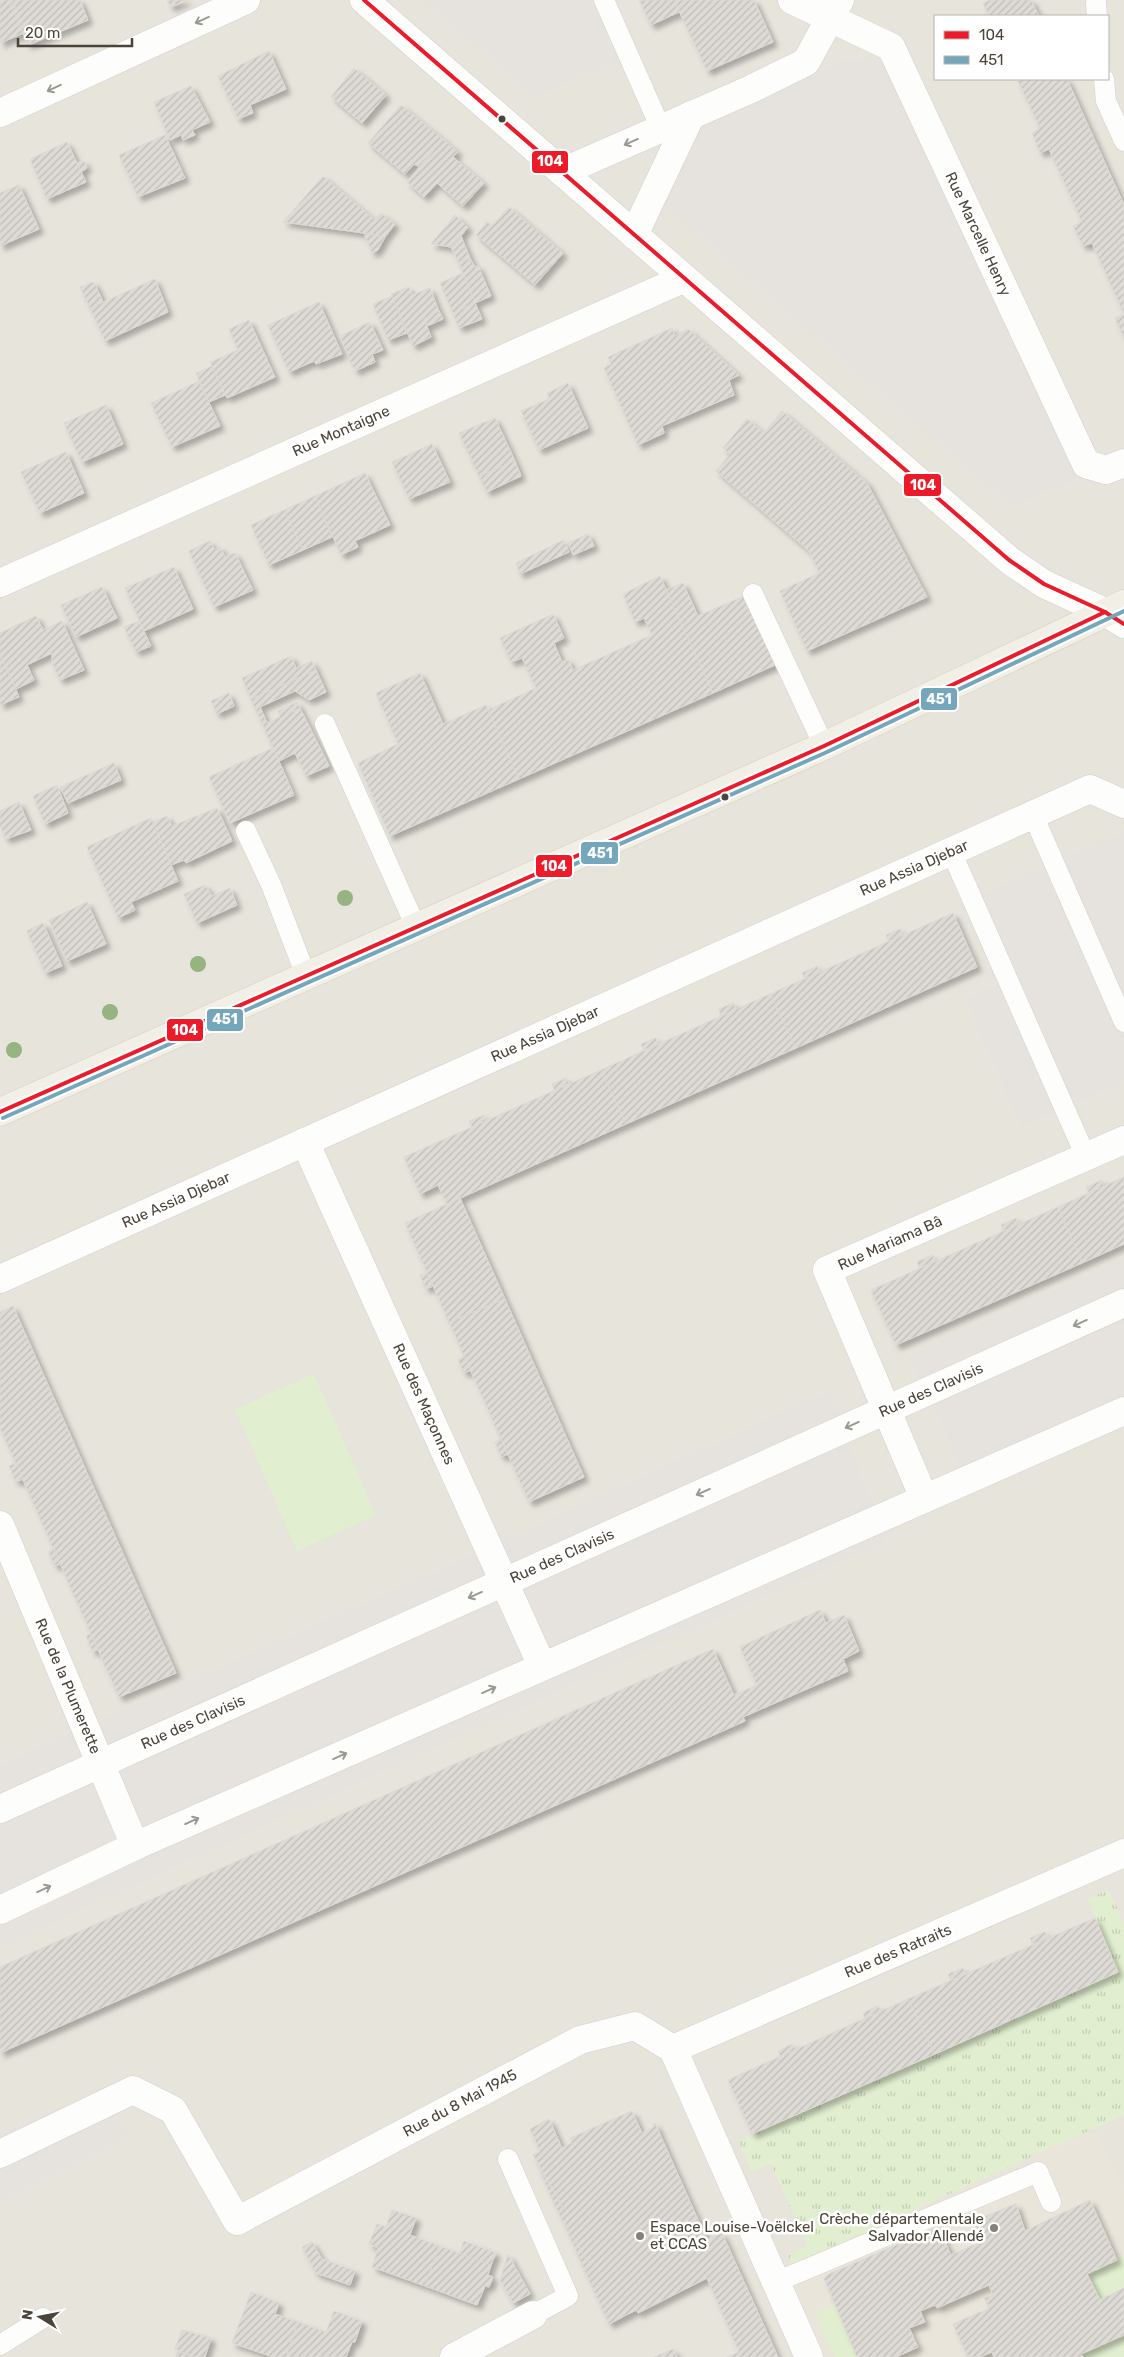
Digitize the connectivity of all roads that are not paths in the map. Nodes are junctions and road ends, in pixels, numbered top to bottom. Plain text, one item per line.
1 (246, 0) edge
2 (364, 0) edge
3 (604, 0) edge
4 (792, 0) edge
5 (835, 9) edge
6 (1104, 80) edge
7 (0, 113) edge
8 (692, 115) junction
9 (661, 129) junction
10 (1124, 141) edge
11 (562, 172) junction
12 (634, 235) junction
13 (683, 279) junction
14 (1115, 466) edge
15 (0, 583) edge
16 (753, 594) dead end
17 (1118, 613) edge
18 (325, 724) dead end
19 (824, 746) junction
20 (1124, 804) edge
21 (1033, 815) junction
22 (246, 831) dead end
23 (951, 851) junction
24 (416, 927) junction
25 (306, 976) junction
26 (1124, 1022) edge
27 (0, 1112) edge
28 (1124, 1140) edge
29 (305, 1142) junction
30 (1086, 1157) junction
31 (0, 1280) edge
32 (1124, 1303) edge
33 (886, 1410) junction
34 (1124, 1411) edge
35 (924, 1498) junction
36 (0, 1525) edge
37 (504, 1582) junction
38 (542, 1666) junction
39 (100, 1764) junction
40 (0, 1809) edge
41 (135, 1846) junction
42 (1124, 1853) edge
43 (0, 1910) edge
44 (673, 2049) junction
45 (0, 2154) edge
46 (508, 2159) dead end
47 (1051, 2202) dead end
48 (776, 2282) junction
49 (533, 2316) joint
50 (43, 2318) dead end
51 (0, 2345) edge
52 (454, 2357) edge
53 (809, 2357) edge

1 -> 7 street
2 - 11 street
3 - 9 lane
4 - 5 street, Rue Marcelle Henry
5 - 8 street
5 - 14 street, Rue Marcelle Henry
6 - 10 lane
8 - 9 street
8 - 12 street
9 -> 11 street
11 - 12 street
12 - 13 street
13 - 15 street, Rue Montaigne
13 - 17 street
16 - 19 lane
17 - 19 main road
18 - 24 lane
19 - 24 main road
20 - 21 street, Rue Assia Djebar
21 - 23 street, Rue Assia Djebar
21 - 26 lane
22 - 25 lane
23 - 29 street, Rue Assia Djebar
23 - 30 lane
24 - 25 main road
25 - 27 main road
28 - 30 street, Rue Mariama Bâ
29 - 31 street, Rue Assia Djebar
29 - 37 street, Rue des Maçonnes
30 - 33 street, Rue Mariama Bâ
32 -> 33 street, Rue des Clavisis
33 - 35 street, Rue Mariama Bâ
33 -> 37 street, Rue des Clavisis
34 - 35 street
35 - 38 street
36 - 39 street, Rue de la Plumerette
37 - 38 street, Rue des Maçonnes
37 -> 39 street, Rue des Clavisis
41 -> 38 street
39 - 40 street, Rue des Clavisis
39 - 41 street, Rue de la Plumerette
43 -> 41 street
42 - 44 street, Rue des Ratraits
44 - 45 street, Rue du 8 Mai 1945
44 - 48 street
46 - 49 lane
47 - 48 lane
48 - 53 street
49 - 52 street
50 - 51 lane

